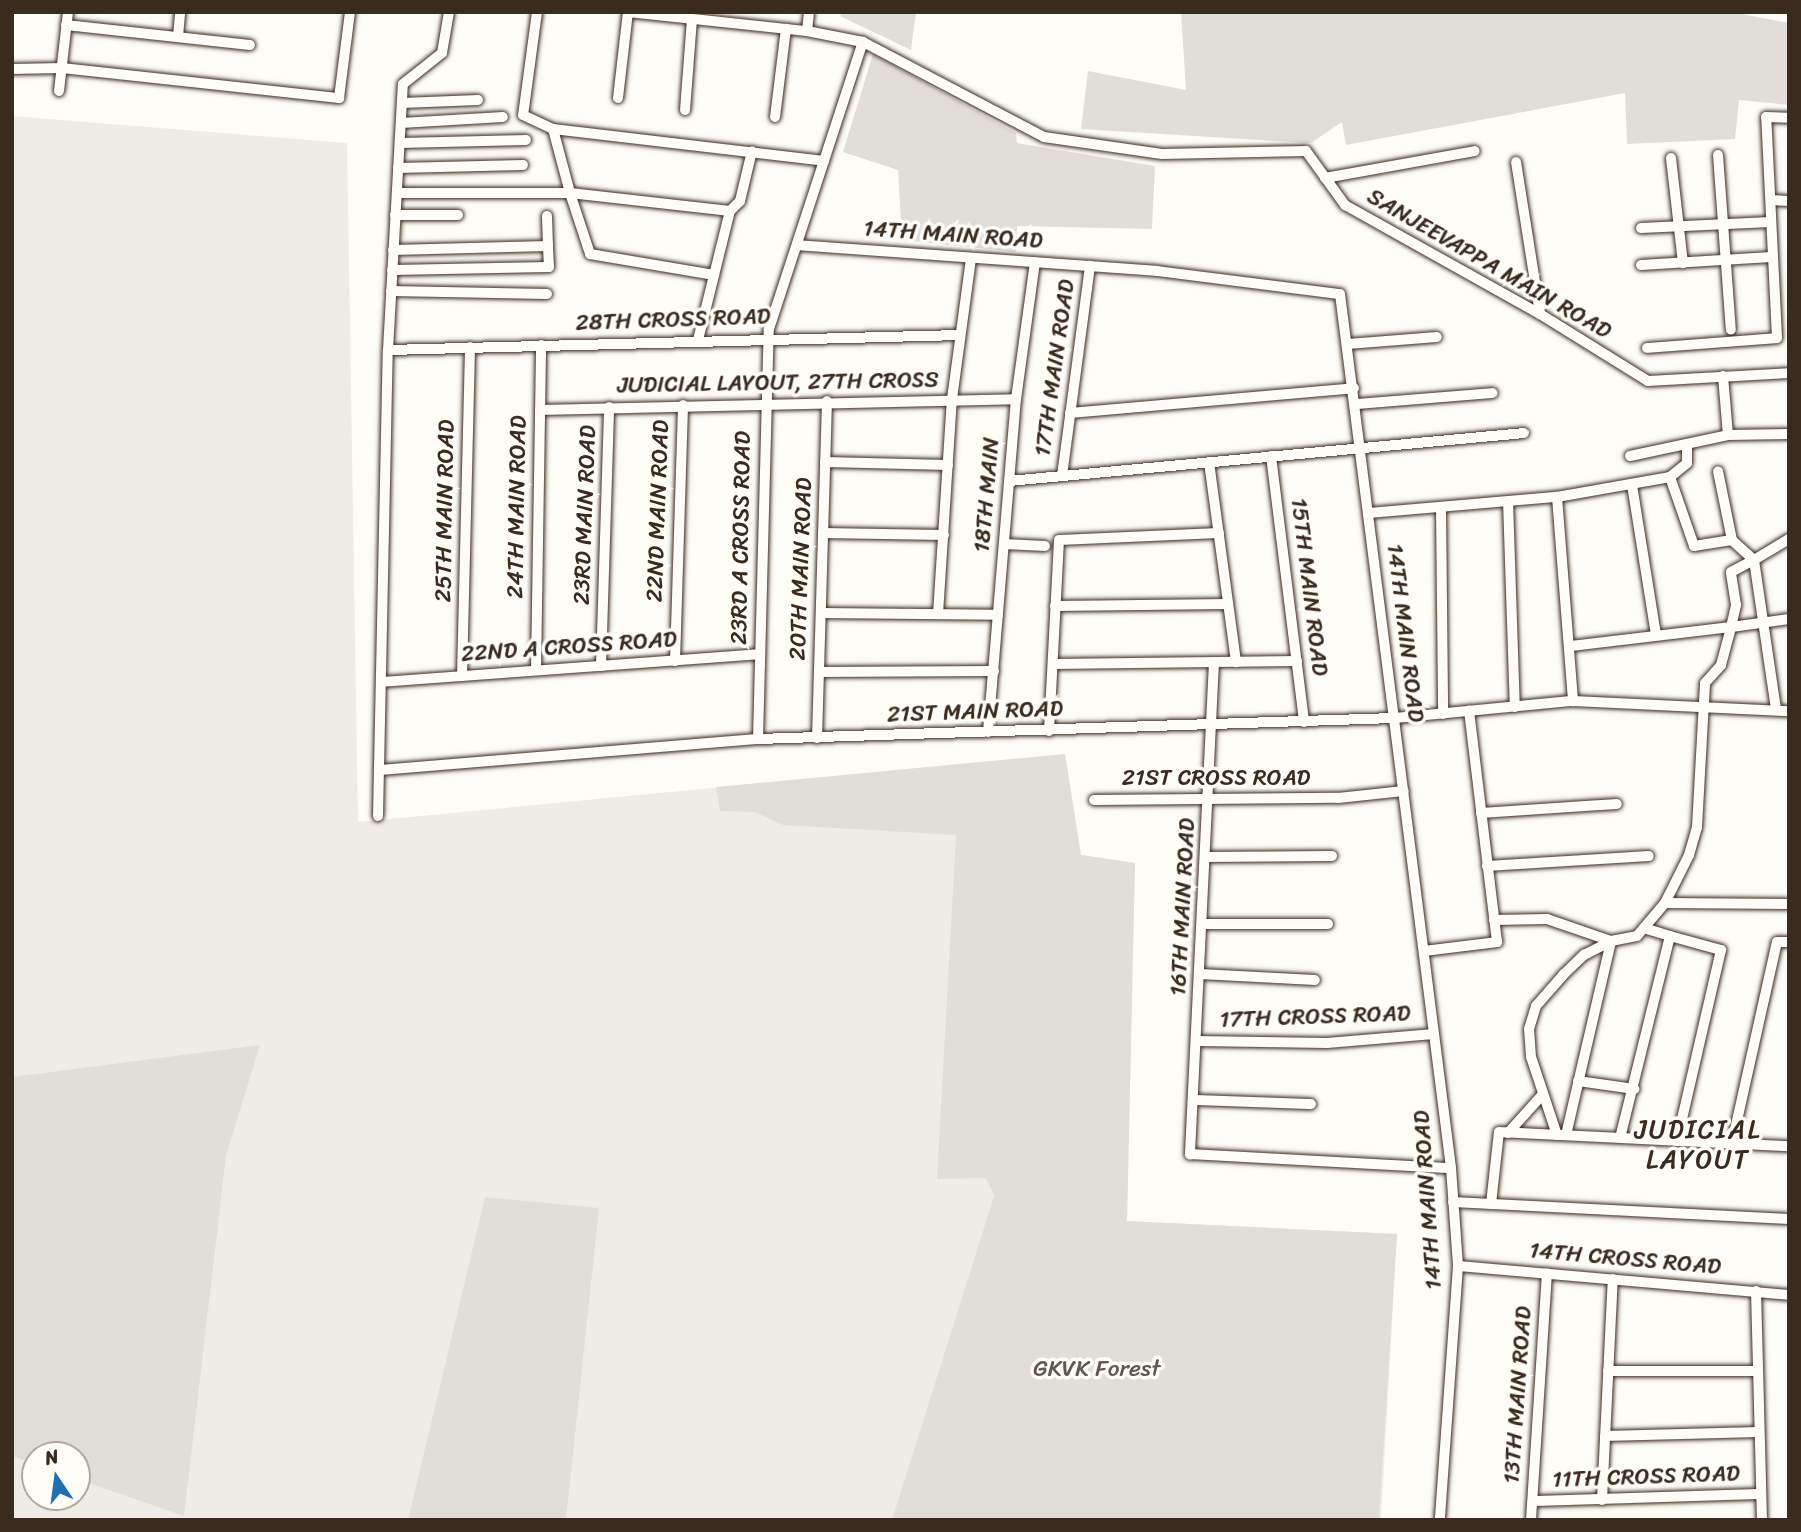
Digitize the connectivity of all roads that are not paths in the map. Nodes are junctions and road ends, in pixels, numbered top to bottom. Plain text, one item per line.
1 (61, 12) edge
2 (180, 12) edge
3 (350, 12) edge
4 (449, 12) edge
5 (537, 12) edge
6 (628, 12) edge
7 (809, 12) edge
8 (68, 13) edge
9 (673, 15) edge
10 (692, 19) junction
11 (66, 25) junction
12 (786, 29) junction
13 (807, 31) junction
14 (178, 37) junction
15 (863, 42) junction
16 (250, 45) dead end
17 (62, 68) junction
18 (12, 69) edge
19 (59, 91) dead end
20 (618, 98) dead end
21 (478, 100) dead end
22 (402, 103) junction
23 (685, 110) dead end
24 (503, 117) dead end
25 (775, 117) dead end
26 (1789, 118) edge
27 (401, 123) junction
28 (553, 129) junction
29 (526, 140) dead end
30 (400, 144) junction
31 (752, 151) junction
32 (1475, 151) dead end
33 (1718, 155) dead end
34 (1671, 158) dead end
35 (824, 161) junction
36 (1516, 162) dead end
37 (523, 166) dead end
38 (398, 168) junction
39 (1325, 178) junction
40 (397, 193) junction
41 (570, 193) junction
42 (1771, 200) junction
43 (1789, 201) edge
44 (730, 211) junction
45 (395, 215) junction
46 (458, 215) dead end
47 (547, 216) dead end
48 (1771, 222) junction
49 (1722, 224) junction
50 (1680, 226) junction
51 (1641, 228) dead end
52 (797, 245) junction
53 (548, 246) junction
54 (393, 250) junction
55 (1771, 257) junction
56 (971, 258) junction
57 (1724, 260) junction
58 (1035, 262) junction
59 (1683, 263) junction
60 (1641, 265) dead end
61 (1090, 266) junction
62 (392, 270) junction
63 (714, 275) junction
64 (391, 291) junction
65 (547, 294) dead end
66 (1540, 314) junction
67 (1731, 330) dead end
68 (960, 335) junction
69 (1437, 337) dead end
70 (768, 338) junction
71 (698, 340) junction
72 (1348, 344) junction
73 (541, 345) junction
74 (470, 347) junction
75 (1647, 348) dead end
76 (388, 350) junction
77 (1789, 373) edge
78 (1723, 376) junction
79 (1354, 388) junction
80 (1493, 393) dead end
81 (952, 399) junction
82 (1016, 399) junction
83 (765, 401) junction
84 (827, 401) junction
85 (1356, 404) junction
86 (682, 405) junction
87 (609, 407) junction
88 (540, 410) junction
89 (1070, 413) junction
90 (1524, 433) dead end
91 (1789, 434) edge
92 (1728, 435) junction
93 (1687, 444) junction
94 (1361, 448) junction
95 (1271, 456) junction
96 (1630, 456) dead end
97 (825, 462) junction
98 (1209, 462) junction
99 (948, 465) junction
100 (1718, 471) dead end
101 (1062, 476) junction
102 (1670, 477) junction
103 (1009, 481) junction
104 (1632, 485) junction
105 (1557, 497) junction
106 (1508, 501) junction
107 (1441, 507) junction
108 (1369, 513) junction
109 (823, 533) junction
110 (1219, 533) junction
111 (944, 535) junction
112 (1789, 539) edge
113 (1732, 540) junction
114 (1004, 544) junction
115 (1045, 545) dead end
116 (1754, 560) junction
117 (1228, 604) junction
118 (1055, 606) junction
119 (821, 613) junction
120 (938, 614) junction
121 (998, 615) junction
122 (1789, 619) edge
123 (1765, 622) junction
124 (1731, 627) junction
125 (1656, 635) junction
126 (1571, 646) junction
127 (760, 654) junction
128 (675, 661) junction
129 (1297, 661) junction
130 (1214, 662) junction
131 (1236, 662) junction
132 (1053, 664) junction
133 (601, 666) junction
134 (536, 670) junction
135 (994, 671) junction
136 (819, 672) junction
137 (462, 676) junction
138 (381, 682) junction
139 (1573, 701) junction
140 (1704, 706) junction
141 (1515, 707) junction
142 (1776, 709) junction
143 (1469, 711) junction
144 (1789, 711) edge
145 (1443, 714) junction
146 (1395, 718) junction
147 (1304, 722) junction
148 (1214, 726) junction
149 (1049, 731) junction
150 (989, 733) junction
151 (817, 737) junction
152 (758, 739) junction
153 (379, 770) junction
154 (1404, 791) junction
155 (1094, 800) dead end
156 (1210, 800) junction
157 (1617, 804) dead end
158 (1481, 813) junction
159 (378, 816) dead end
160 (1332, 856) dead end
161 (1649, 856) dead end
162 (1207, 857) junction
163 (1487, 866) junction
164 (1665, 903) junction
165 (1789, 904) edge
166 (1494, 920) junction
167 (1203, 923) junction
168 (1328, 924) dead end
169 (1644, 928) junction
170 (1670, 936) junction
171 (1611, 941) junction
172 (1789, 942) edge
173 (1424, 951) junction
174 (1200, 974) junction
175 (1315, 980) dead end
176 (1434, 1034) junction
177 (1197, 1041) junction
178 (1578, 1081) junction
179 (1633, 1088) junction
180 (1543, 1094) junction
181 (1194, 1100) junction
182 (1311, 1104) dead end
183 (1508, 1133) junction
184 (1561, 1135) junction
185 (1620, 1138) junction
186 (1677, 1141) junction
187 (1732, 1143) junction
188 (1789, 1146) edge
189 (1451, 1168) junction
190 (1453, 1202) junction
191 (1491, 1204) junction
192 (1789, 1219) edge
193 (1458, 1266) junction
194 (1547, 1274) junction
195 (1613, 1279) junction
196 (1756, 1291) junction
197 (1789, 1295) edge
198 (1608, 1371) junction
199 (1758, 1371) junction
200 (1759, 1432) junction
201 (1605, 1436) junction
202 (1761, 1494) junction
203 (1602, 1500) junction
204 (1533, 1502) junction
205 (1440, 1520) edge
206 (1531, 1520) edge
207 (1762, 1520) edge

1 - 8 street
2 - 14 street
3 - 17 street
4 - 22 street
5 - 28 street
6 - 9 street, SANJEEVAPPA MAIN ROAD
6 - 20 street
7 - 13 street
8 - 11 street
9 - 10 street, SANJEEVAPPA MAIN ROAD
10 - 12 street, SANJEEVAPPA MAIN ROAD
10 - 23 street
11 - 14 street
11 - 17 street
12 - 13 street, SANJEEVAPPA MAIN ROAD
12 - 25 street
13 - 15 street, SANJEEVAPPA MAIN ROAD
14 - 16 street
15 - 35 street, 23RD A CROSS ROAD
15 - 39 street, SANJEEVAPPA MAIN ROAD
17 - 18 street
17 - 19 street
21 - 22 street
22 - 27 street
24 - 27 street
26 - 42 street
27 - 30 street
28 - 31 street
28 - 41 street
29 - 30 street
30 - 38 street
31 - 35 street
31 - 44 street
32 - 39 street
33 - 49 street
34 - 50 street
35 - 52 street, 23RD A CROSS ROAD
36 - 66 street
37 - 38 street
38 - 40 street
39 - 66 street, SANJEEVAPPA MAIN ROAD
40 - 41 street
40 - 45 street
41 - 44 street
41 - 63 street
42 - 43 street
42 - 48 street
44 - 63 street
45 - 46 street
45 - 54 street
47 - 53 street
48 - 49 street
48 - 55 street
49 - 50 street
49 - 57 street
50 - 51 street
50 - 59 street
52 - 56 street, 14TH MAIN ROAD
52 - 70 street, 23RD A CROSS ROAD
53 - 54 street
53 - 62 street
54 - 62 street
55 - 57 street
55 - 75 street
56 - 58 street, 14TH MAIN ROAD
56 - 68 street
57 - 59 street
57 - 67 street
58 - 61 street, 14TH MAIN ROAD
58 - 82 street, 18TH MAIN
59 - 60 street
61 - 72 street, 14TH MAIN ROAD
61 - 89 street, 17TH MAIN ROAD
62 - 64 street
63 - 71 street
64 - 65 street
64 - 76 street
66 - 78 street, SANJEEVAPPA MAIN ROAD
68 - 70 street, 28TH CROSS ROAD
68 - 81 street
69 - 72 street
70 - 71 street, 28TH CROSS ROAD
70 - 83 street, 23RD A CROSS ROAD
71 - 73 street, 28TH CROSS ROAD
72 - 79 street, 14TH MAIN ROAD
73 - 74 street, 28TH CROSS ROAD
73 - 88 street, 24TH MAIN ROAD
74 - 76 street, 28TH CROSS ROAD
74 - 137 street, 25TH MAIN ROAD
76 - 138 street
77 - 78 street, SANJEEVAPPA MAIN ROAD
78 - 92 street
79 - 85 street, 14TH MAIN ROAD
79 - 89 street
80 - 85 street
81 - 82 street, JUDICIAL LAYOUT, 27TH CROSS
81 - 84 street, JUDICIAL LAYOUT, 27TH CROSS
81 - 99 street
82 - 103 street, 18TH MAIN
83 - 84 street, JUDICIAL LAYOUT, 27TH CROSS
83 - 86 street, JUDICIAL LAYOUT, 27TH CROSS
83 - 127 street, 23RD A CROSS ROAD
84 - 97 street, 20TH MAIN ROAD
85 - 94 street, 14TH MAIN ROAD
86 - 87 street, JUDICIAL LAYOUT, 27TH CROSS
86 - 128 street, 22ND MAIN ROAD
87 - 88 street, JUDICIAL LAYOUT, 27TH CROSS
87 - 133 street, 23RD MAIN ROAD
88 - 134 street, 24TH MAIN ROAD
89 - 101 street, 17TH MAIN ROAD
90 - 94 street
91 - 92 street
92 - 93 street
93 - 96 street
93 - 102 street
94 - 95 street
94 - 108 street, 14TH MAIN ROAD
95 - 98 street
95 - 129 street, 15TH MAIN ROAD
97 - 99 street
97 - 109 street, 20TH MAIN ROAD
98 - 101 street
98 - 110 street
99 - 111 street
100 - 113 street
101 - 103 street
102 - 104 street
102 - 113 street
103 - 114 street, 18TH MAIN
104 - 105 street
104 - 125 street
105 - 106 street
105 - 126 street
106 - 107 street
106 - 141 street
107 - 108 street
107 - 145 street
108 - 146 street, 14TH MAIN ROAD
109 - 111 street
109 - 119 street, 20TH MAIN ROAD
110 - 117 street
110 - 118 street
111 - 120 street
112 - 116 street
113 - 116 street
114 - 115 street
114 - 121 street, 18TH MAIN
116 - 123 street
116 - 124 street
117 - 118 street
117 - 131 street
118 - 132 street
119 - 120 street
119 - 136 street, 20TH MAIN ROAD
120 - 121 street
121 - 135 street, 18TH MAIN
122 - 123 street
123 - 124 street
123 - 142 street
124 - 125 street
124 - 140 street
125 - 126 street
126 - 139 street
127 - 128 street, 22ND A CROSS ROAD
127 - 152 street, 23RD A CROSS ROAD
128 - 133 street, 22ND A CROSS ROAD
129 - 131 street
129 - 147 street, 15TH MAIN ROAD
130 - 131 street
130 - 132 street
130 - 148 street, 16TH MAIN ROAD
132 - 149 street
133 - 134 street, 22ND A CROSS ROAD
134 - 137 street, 22ND A CROSS ROAD
135 - 136 street
135 - 150 street, 18TH MAIN
136 - 151 street, 20TH MAIN ROAD
137 - 138 street, 22ND A CROSS ROAD
138 - 153 street
139 - 140 street, 21ST MAIN ROAD
139 - 141 street, 21ST MAIN ROAD
140 - 142 street, 21ST MAIN ROAD
140 - 164 street
141 - 143 street, 21ST MAIN ROAD
142 - 144 street, 21ST MAIN ROAD
143 - 145 street, 21ST MAIN ROAD
143 - 158 street
145 - 146 street, 21ST MAIN ROAD
146 - 147 street, 21ST MAIN ROAD
146 - 154 street, 14TH MAIN ROAD
147 - 148 street, 21ST MAIN ROAD
148 - 149 street, 21ST MAIN ROAD
148 - 156 street, 16TH MAIN ROAD
149 - 150 street, 21ST MAIN ROAD
150 - 151 street, 21ST MAIN ROAD
151 - 152 street, 21ST MAIN ROAD
152 - 153 street, 21ST MAIN ROAD
153 - 159 street
154 - 156 street, 21ST CROSS ROAD
154 - 173 street, 14TH MAIN ROAD
155 - 156 street, 21ST CROSS ROAD
156 - 162 street, 16TH MAIN ROAD
157 - 158 street
158 - 163 street
160 - 162 street
161 - 163 street
162 - 167 street, 16TH MAIN ROAD
163 - 166 street
164 - 165 street
164 - 169 street
166 - 171 street
166 - 173 street
167 - 168 street
167 - 174 street, 16TH MAIN ROAD
169 - 170 street
169 - 171 street
170 - 179 street
170 - 186 street
171 - 178 street
171 - 180 street
172 - 187 street
173 - 176 street, 14TH MAIN ROAD
174 - 175 street
174 - 177 street, 16TH MAIN ROAD
176 - 177 street, 17TH CROSS ROAD
176 - 189 street, 14TH MAIN ROAD
177 - 181 street, 16TH MAIN ROAD
178 - 179 street
178 - 184 street
179 - 185 street
180 - 183 street
180 - 184 street
181 - 182 street
181 - 189 street, 16TH MAIN ROAD
183 - 184 street
183 - 191 street
184 - 185 street
185 - 186 street
186 - 187 street
187 - 188 street
189 - 190 street, 14TH MAIN ROAD
190 - 191 street
190 - 193 street, 14TH MAIN ROAD
191 - 192 street
193 - 194 street, 14TH CROSS ROAD
193 - 205 street, 14TH MAIN ROAD
194 - 195 street, 14TH CROSS ROAD
194 - 204 street, 13TH MAIN ROAD
195 - 196 street, 14TH CROSS ROAD
195 - 198 street
196 - 197 street, 14TH CROSS ROAD
196 - 199 street
198 - 199 street
198 - 201 street
199 - 200 street
200 - 201 street
200 - 202 street
201 - 203 street
202 - 203 street, 11TH CROSS ROAD
202 - 207 street
203 - 204 street, 11TH CROSS ROAD
204 - 206 street, 13TH MAIN ROAD

